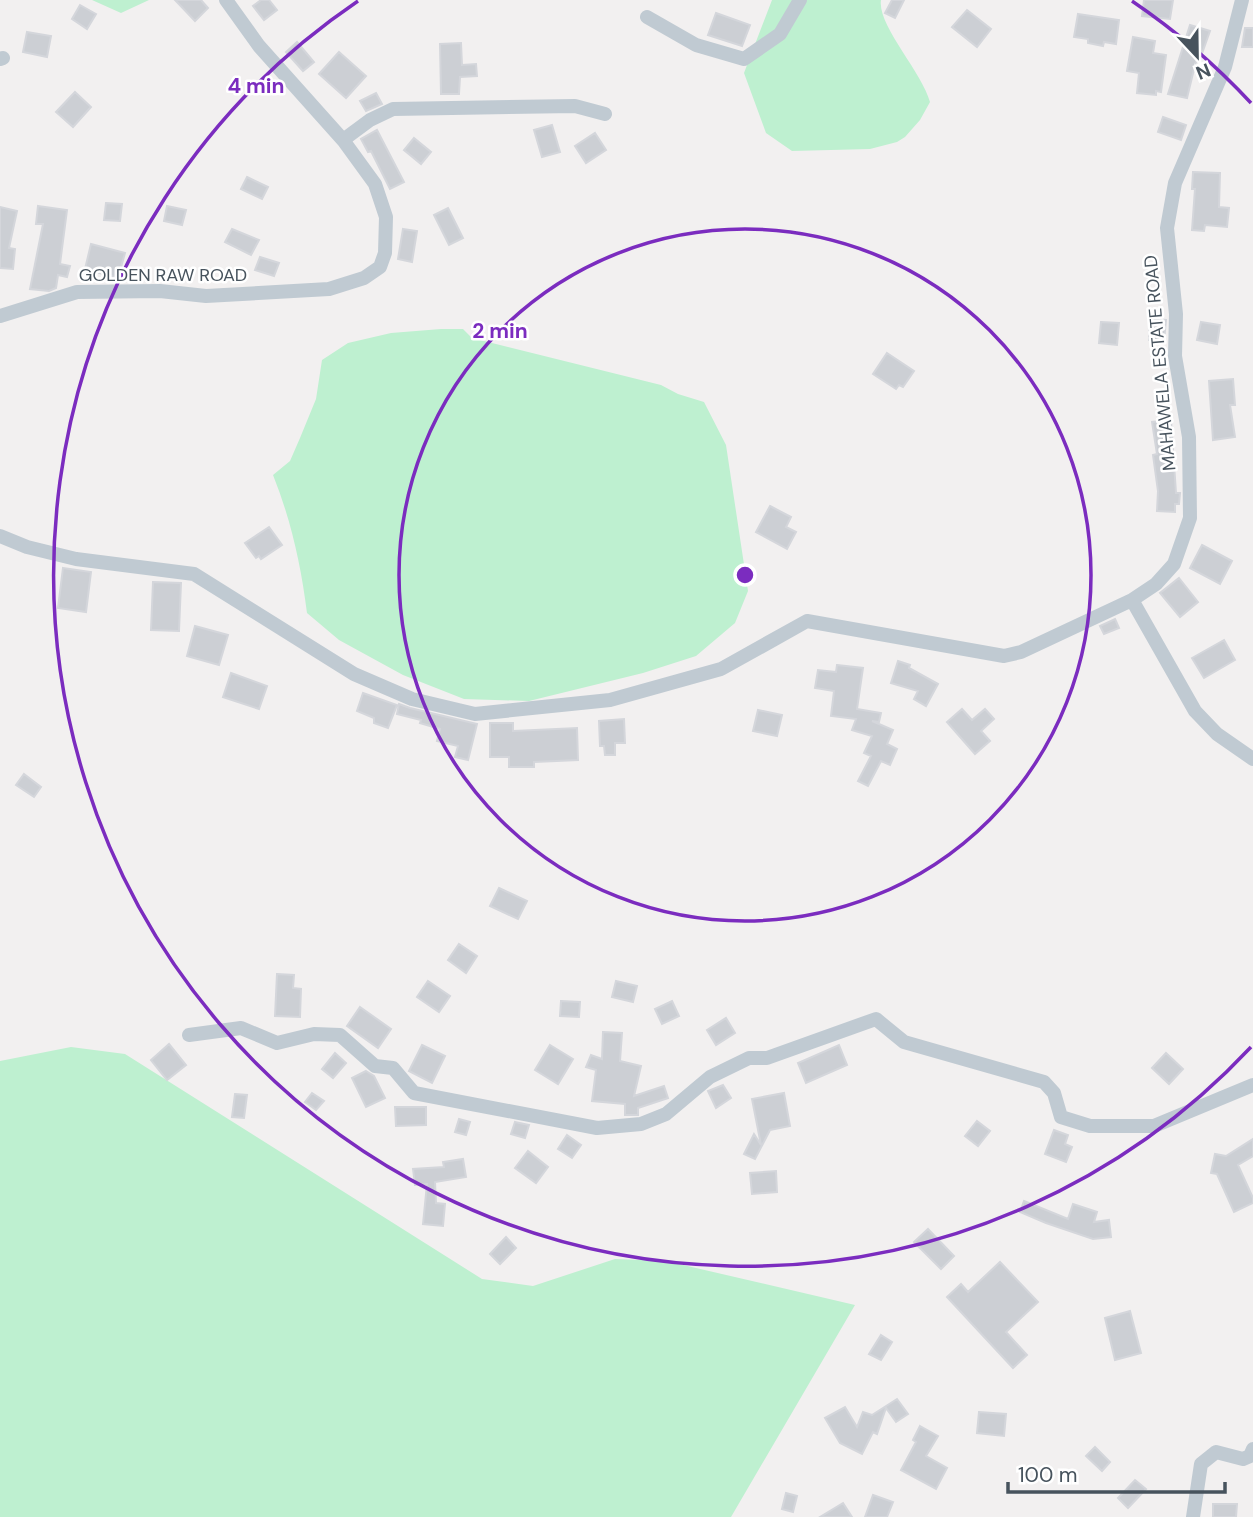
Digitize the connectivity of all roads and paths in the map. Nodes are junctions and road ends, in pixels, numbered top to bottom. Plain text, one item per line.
1 (226, 0) edge
2 (800, 0) edge
3 (1242, 0) edge
4 (647, 17) dead end
5 (605, 114) dead end
6 (343, 140) junction
7 (0, 316) edge
8 (0, 536) edge
9 (1132, 600) junction
10 (1253, 759) edge
11 (189, 1035) dead end
12 (1253, 1085) edge
13 (1253, 1449) edge
14 (1193, 1517) edge

1 - 6 street, GOLDEN RAW ROAD
2 - 4 street
3 - 9 street, MAHAWELA ESTATE ROAD
5 - 6 street
6 - 7 street, GOLDEN RAW ROAD
8 - 9 street, MAHAWELA ESTATE ROAD
9 - 10 street
11 - 12 street
13 - 14 street

